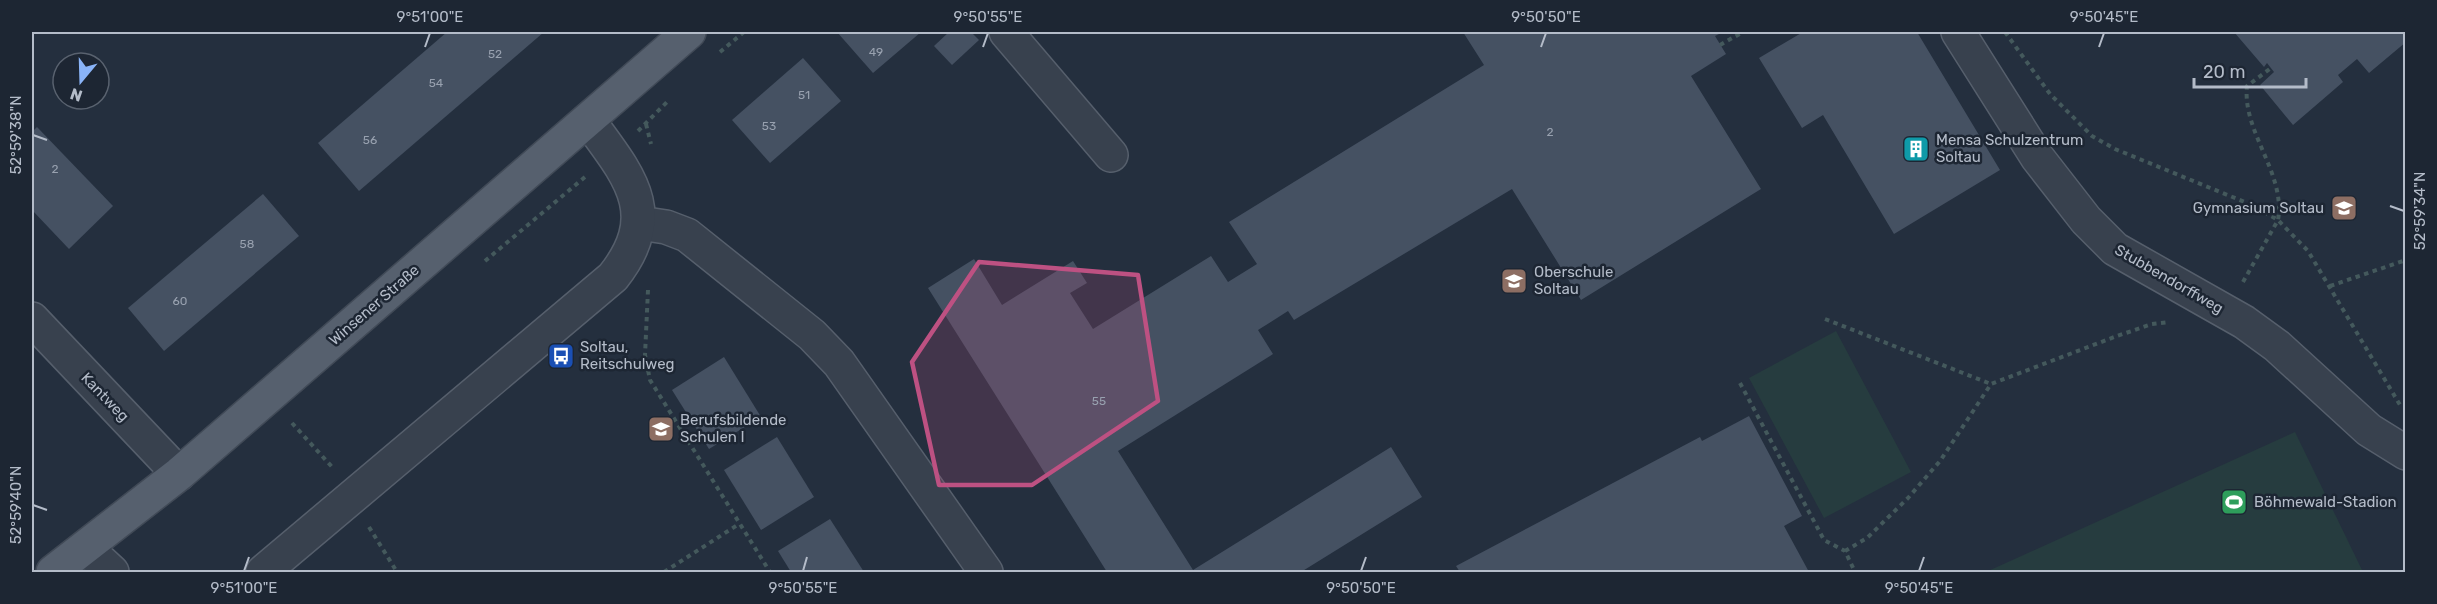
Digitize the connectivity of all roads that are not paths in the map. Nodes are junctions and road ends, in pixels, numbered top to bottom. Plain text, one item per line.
1 (689, 32) edge
2 (1006, 32) edge
3 (1958, 32) edge
4 (588, 120) junction
5 (1111, 155) dead end
6 (639, 222) junction
7 (32, 319) edge
8 (2406, 453) edge
9 (179, 474) junction
10 (86, 548) junction
11 (53, 573) edge
12 (112, 573) edge
13 (264, 573) edge
14 (986, 573) edge

1 - 4 main road, Winsener Straße
2 - 5 street
3 - 8 street, Stubbendorffweg
4 - 6 street
4 - 9 main road, Winsener Straße
6 - 13 street
6 - 14 street
7 - 9 street, Kantweg
9 - 10 main road, Winsener Straße
10 - 11 main road, Winsener Straße
10 - 12 street

